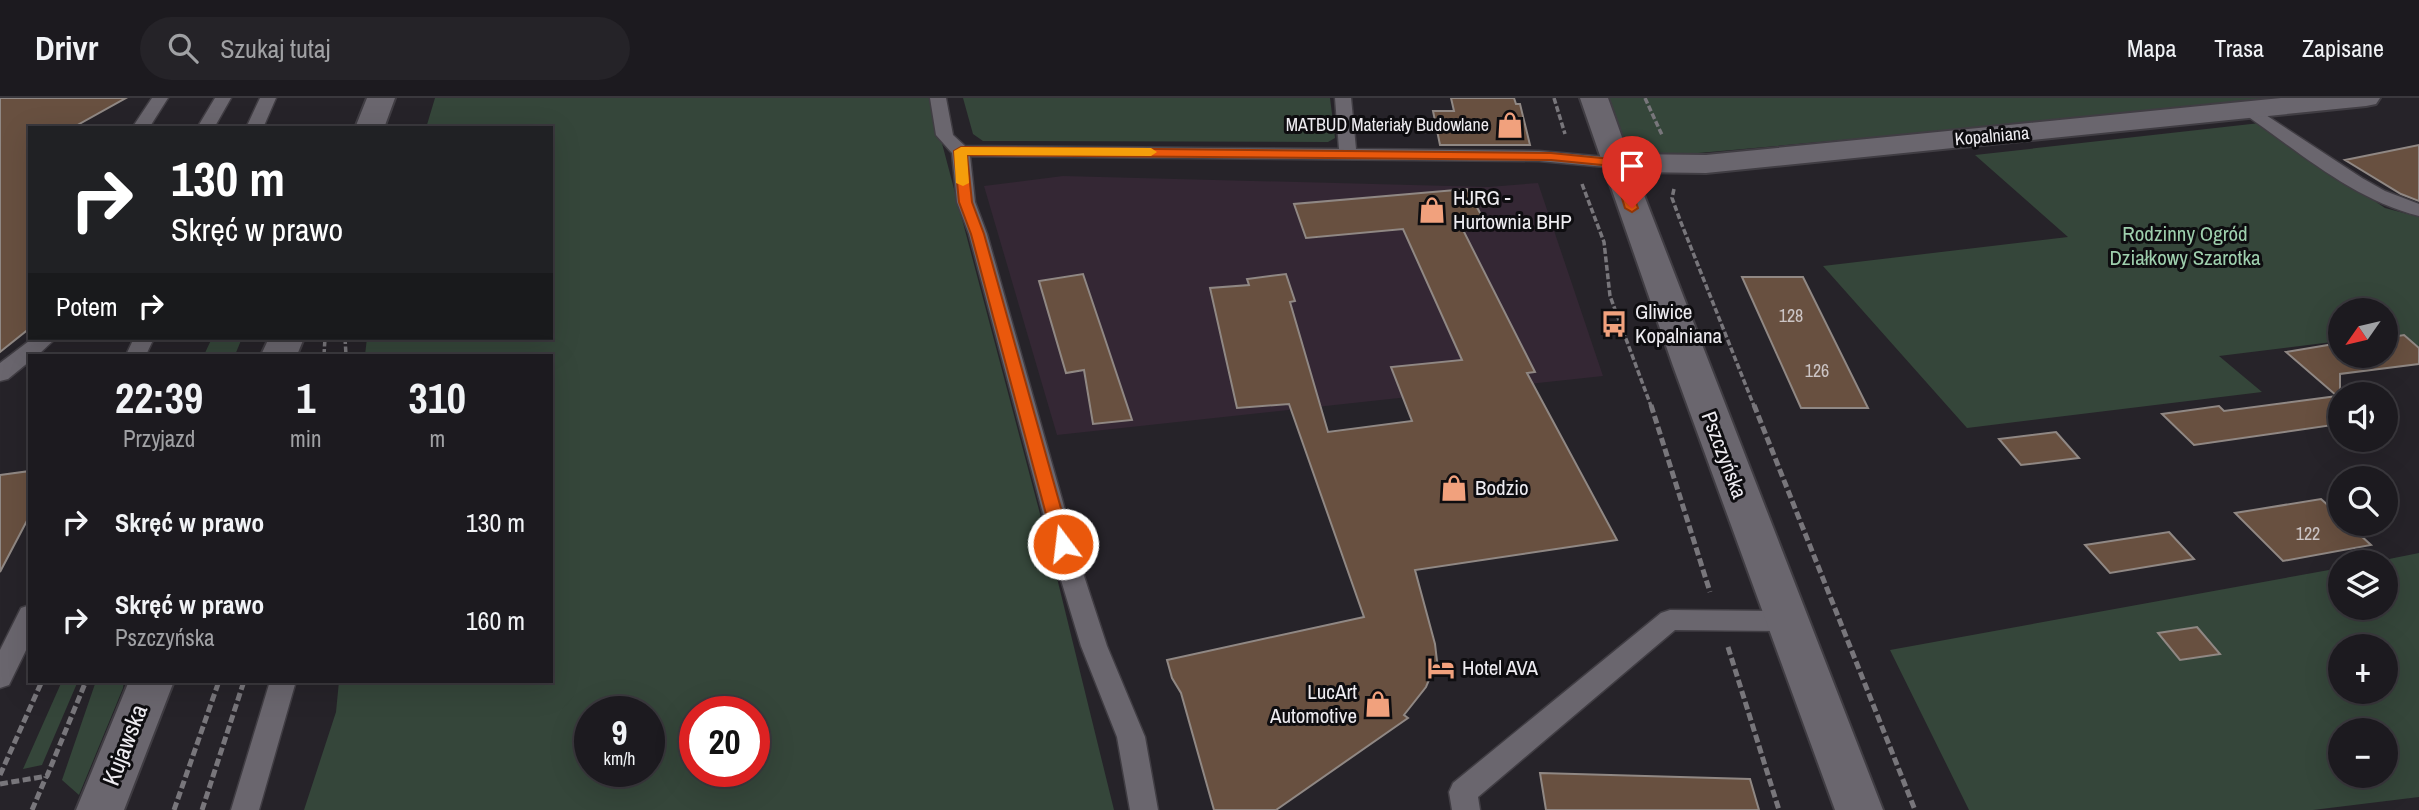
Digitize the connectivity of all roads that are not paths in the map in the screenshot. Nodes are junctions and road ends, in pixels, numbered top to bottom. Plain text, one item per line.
1 (160, 98) edge
2 (223, 98) edge
3 (268, 98) edge
4 (381, 98) edge
5 (938, 98) edge
6 (1343, 98) edge
7 (1594, 98) edge
8 (2358, 99) edge
9 (2249, 109) junction
10 (141, 126) edge
11 (206, 126) edge
12 (255, 126) edge
13 (370, 126) edge
14 (961, 151) junction
15 (1348, 153) junction
16 (1617, 163) junction
17 (2419, 210) edge
18 (43, 340) edge
19 (0, 374) edge
20 (28, 619) edge
21 (1789, 621) junction
22 (0, 677) edge
23 (150, 683) edge
24 (282, 683) edge
25 (100, 810) edge
26 (245, 810) edge
27 (1144, 810) edge
28 (1465, 810) edge
29 (1859, 810) edge

1 - 10 lane
2 - 11 lane
3 - 12 lane
4 - 13 street
5 - 14 lane
6 - 15 lane
7 - 16 street, Pszczyńska
8 - 9 street, Kopalniana
9 - 16 street, Kopalniana
9 - 17 lane
14 - 15 lane
14 - 27 lane
15 - 16 lane
16 - 21 street, Pszczyńska
18 - 19 lane
20 - 22 lane
21 - 28 lane
21 - 29 street, Pszczyńska
23 - 25 street, Kujawska
24 - 26 lane

